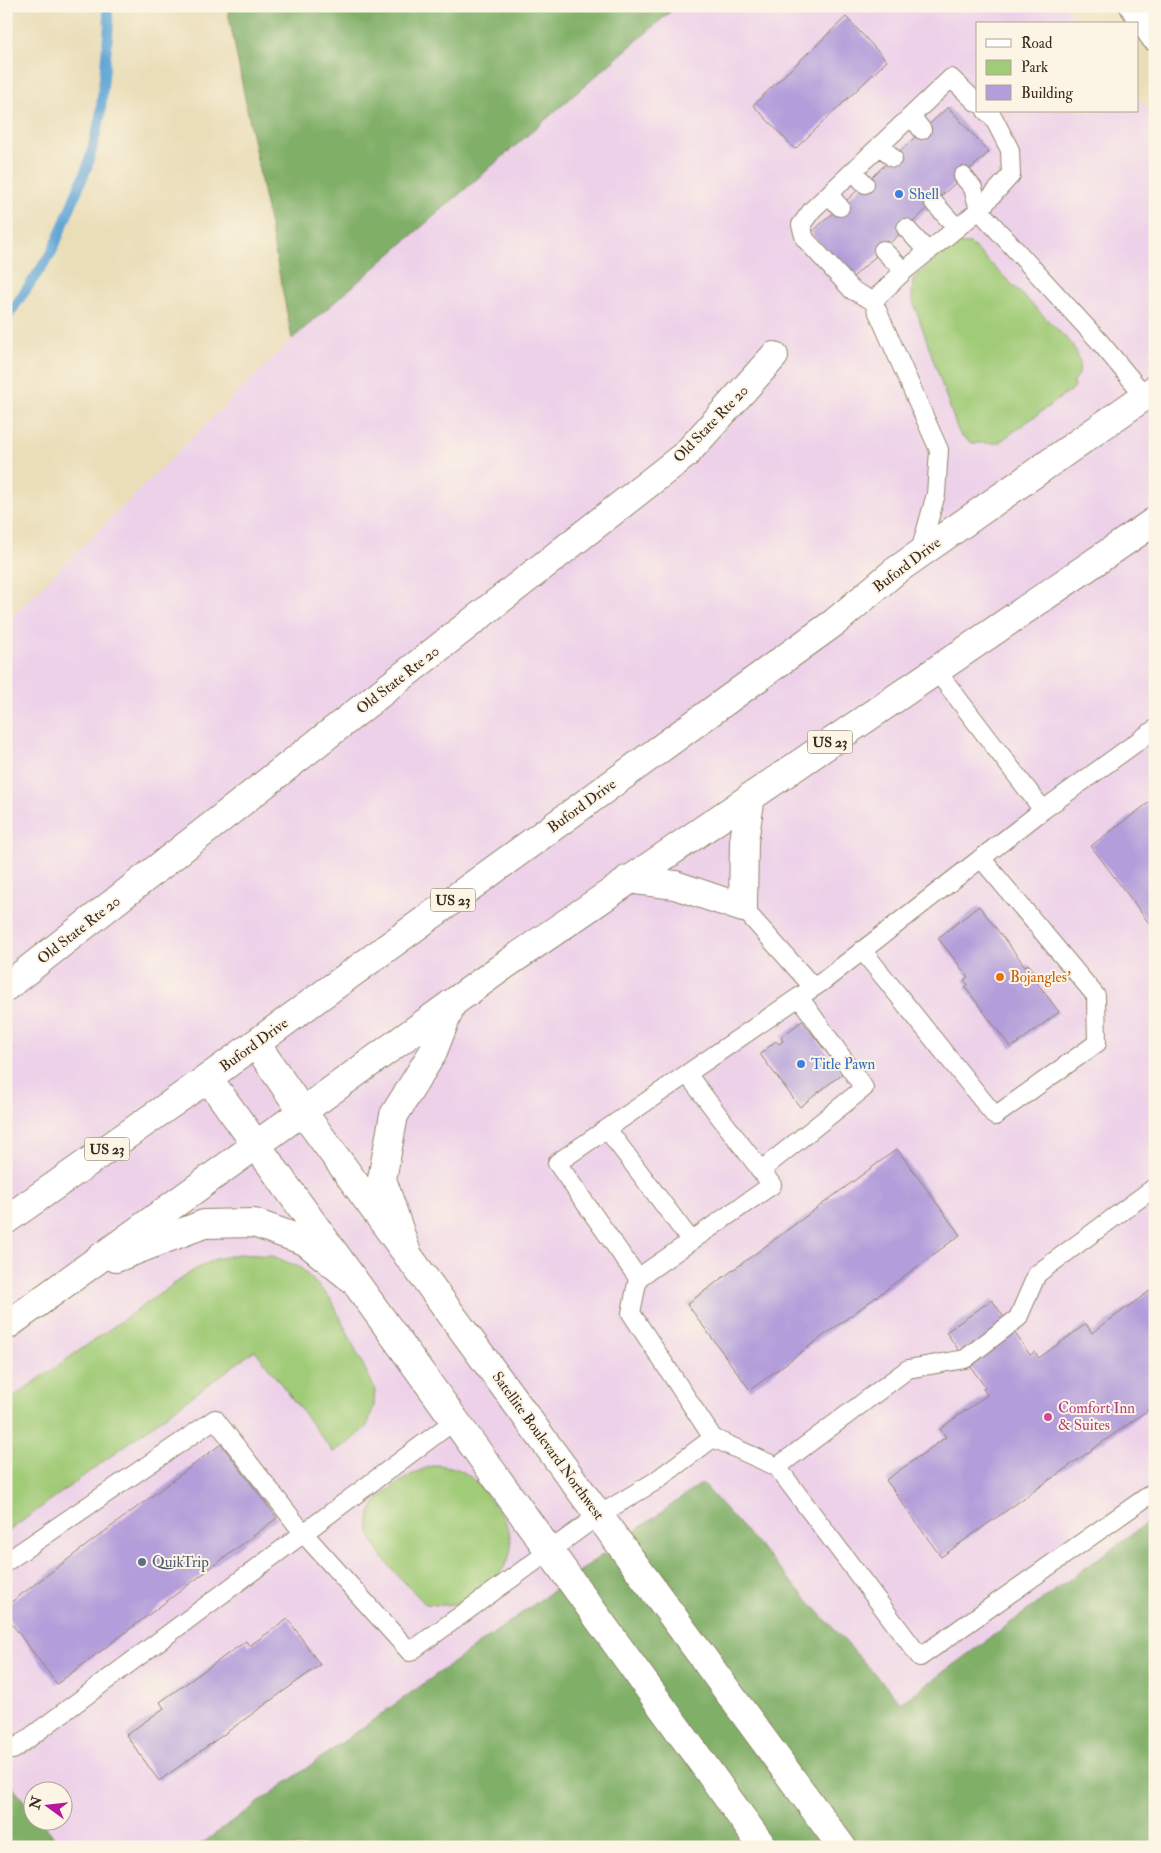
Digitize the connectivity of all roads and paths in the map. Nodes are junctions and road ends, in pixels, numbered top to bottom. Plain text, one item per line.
1 (1134, 6) edge
2 (1155, 37) edge
3 (976, 102) edge
4 (987, 112) edge
5 (911, 116) junction
6 (922, 130) dead end
7 (880, 145) junction
8 (893, 158) dead end
9 (963, 176) dead end
10 (934, 203) dead end
11 (979, 210) junction
12 (906, 228) dead end
13 (957, 228) junction
14 (883, 250) dead end
15 (928, 252) junction
16 (904, 271) junction
17 (874, 301) junction
18 (774, 356) dead end
19 (1150, 393) edge
20 (1155, 520) edge
21 (919, 555) junction
22 (936, 670) junction
23 (1155, 729) edge
24 (751, 796) junction
25 (1043, 810) junction
26 (981, 858) junction
27 (628, 879) junction
28 (744, 908) junction
29 (862, 950) junction
30 (6, 987) edge
31 (806, 992) junction
32 (452, 1003) junction
33 (256, 1044) junction
34 (687, 1074) junction
35 (208, 1078) junction
36 (302, 1111) junction
37 (607, 1129) junction
38 (255, 1145) junction
39 (760, 1171) junction
40 (1155, 1187) edge
41 (6, 1220) edge
42 (691, 1241) junction
43 (408, 1256) junction
44 (79, 1272) junction
45 (638, 1278) junction
46 (353, 1280) junction
47 (6, 1326) edge
48 (454, 1421) junction
49 (712, 1438) junction
50 (776, 1467) junction
51 (1155, 1491) edge
52 (599, 1515) junction
53 (304, 1534) junction
54 (550, 1552) junction
55 (6, 1562) edge
56 (6, 1742) edge
57 (763, 1847) edge
58 (842, 1847) edge

1 - 2 main road
3 - 5 lane
4 - 11 lane
5 - 6 lane
5 - 7 lane
7 - 8 lane
7 - 17 lane
9 - 11 lane
10 - 13 lane
11 - 13 lane
11 - 19 lane
12 - 15 lane
13 - 15 lane
14 - 16 lane
15 - 16 lane
16 - 17 lane
17 - 21 lane
18 - 30 main road, Old State Rte 20
19 - 21 main road, Buford Drive / US 23
20 - 22 main road, US 23
21 - 33 main road, Buford Drive / US 23
22 - 24 main road, US 23
22 - 25 lane
23 - 25 lane
24 - 27 main road, US 23
24 - 28 main road
25 - 26 lane
26 - 29 lane
26 - 29 lane
27 - 28 main road
27 - 32 main road, US 23
28 - 31 lane
29 - 31 lane
31 - 34 lane
31 - 39 lane
32 - 36 main road, US 23
32 - 43 main road
33 - 35 main road, Buford Drive / US 23
33 - 36 main road, Satellite Boulevard Northwest
34 - 37 lane
34 - 39 lane
35 - 38 main road
35 - 41 main road, Buford Drive / US 23
36 - 38 main road, US 23
36 - 43 main road, Satellite Boulevard Northwest
37 - 42 lane
37 - 45 lane
38 - 44 main road, US 23
38 - 46 main road
39 - 42 lane
40 - 50 lane
42 - 45 lane
43 - 52 main road, Satellite Boulevard Northwest
44 - 46 main road
44 - 47 main road, US 23
45 - 49 lane
46 - 48 main road
48 - 53 lane
48 - 54 main road
49 - 50 lane
49 - 52 lane
50 - 51 lane
52 - 54 lane
52 - 58 main road, Satellite Boulevard Northwest
53 - 54 lane
53 - 55 lane
53 - 56 lane
54 - 57 main road

